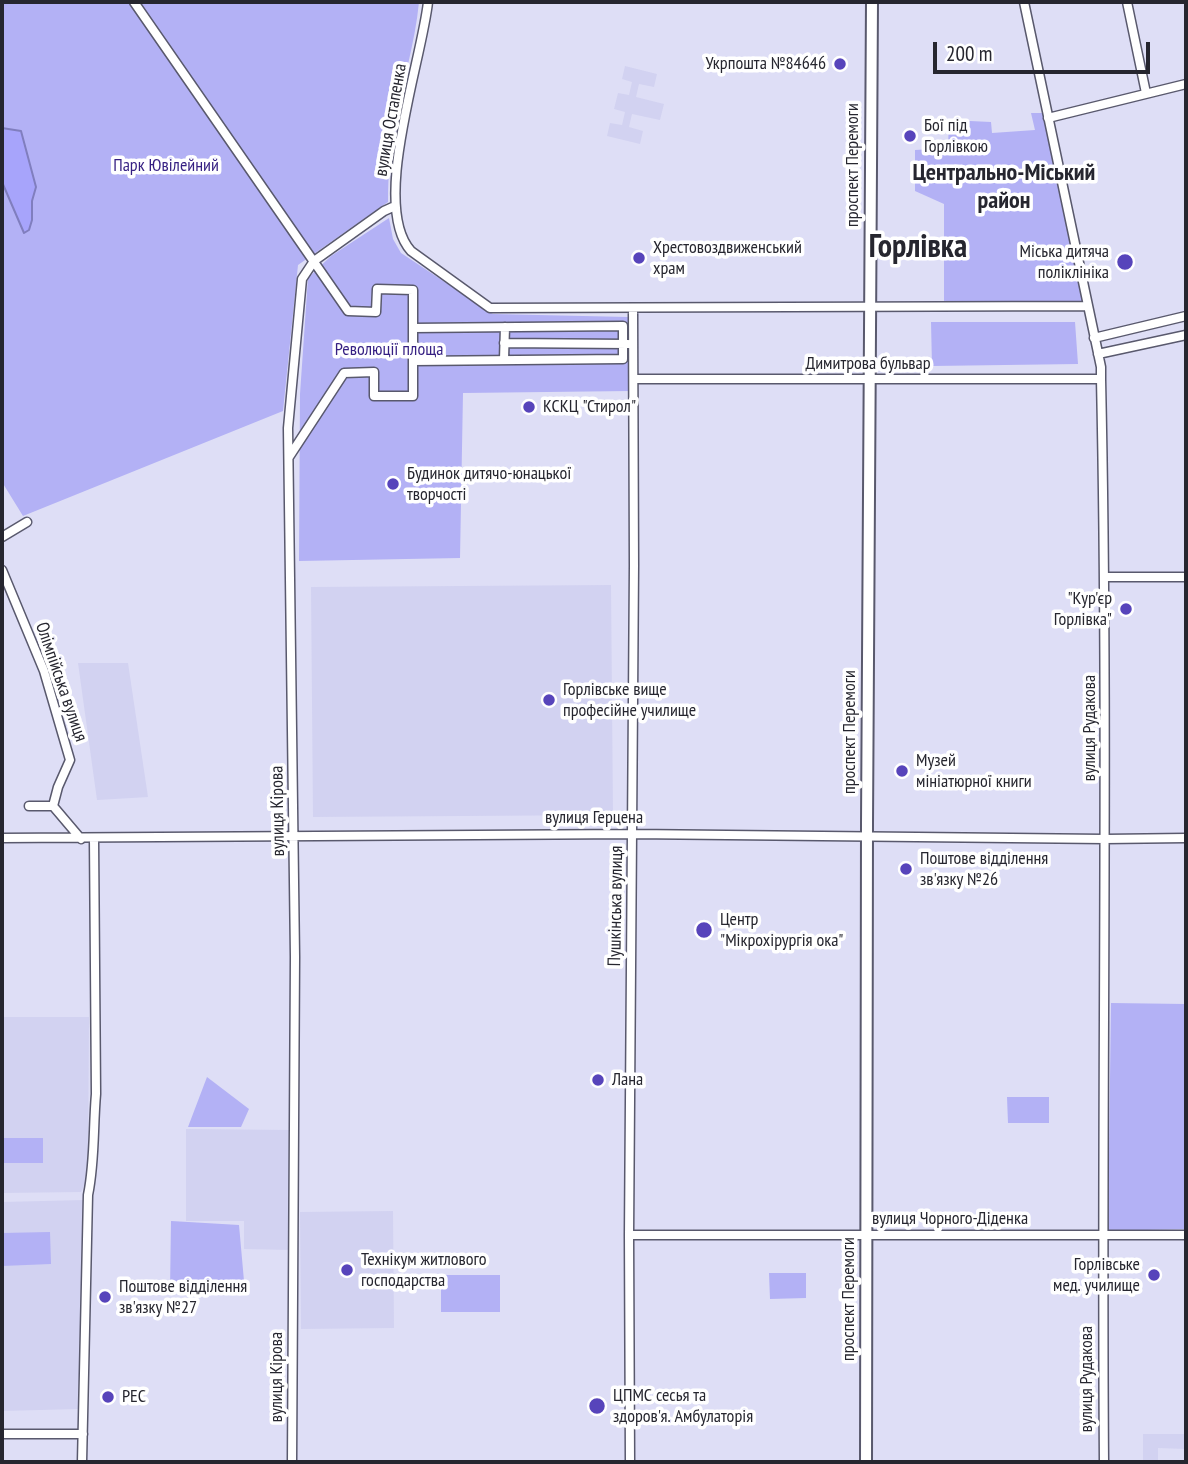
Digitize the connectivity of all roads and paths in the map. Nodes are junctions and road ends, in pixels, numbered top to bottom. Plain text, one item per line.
1 (134, 2) edge
2 (428, 2) edge
3 (872, 2) edge
4 (1024, 2) edge
5 (1127, 2) edge
6 (1186, 84) edge
7 (1146, 93) junction
8 (1048, 118) junction
9 (396, 206) junction
10 (314, 261) junction
11 (1087, 306) junction
12 (870, 307) junction
13 (633, 308) junction
14 (1186, 316) edge
15 (505, 327) junction
16 (413, 328) junction
17 (1186, 335) edge
18 (1094, 338) junction
19 (504, 343) junction
20 (623, 344) junction
21 (634, 344) junction
22 (1098, 354) junction
23 (504, 359) junction
24 (413, 361) junction
25 (634, 379) junction
26 (1101, 379) junction
27 (869, 380) junction
28 (289, 457) junction
29 (27, 522) dead end
30 (2, 537) edge
31 (2, 570) edge
32 (1106, 577) junction
33 (1186, 577) edge
34 (29, 806) dead end
35 (53, 806) junction
36 (633, 834) junction
37 (294, 835) junction
38 (867, 836) junction
39 (2, 838) edge
40 (1186, 838) edge
41 (81, 839) junction
42 (94, 839) junction
43 (1105, 839) junction
44 (866, 1234) junction
45 (629, 1235) junction
46 (1186, 1235) edge
47 (1102, 1236) junction
48 (2, 1434) edge
49 (83, 1434) junction
50 (82, 1462) edge
51 (292, 1462) edge
52 (630, 1462) edge
53 (866, 1462) edge
54 (1104, 1462) edge

1 - 10 street
2 - 9 street, вулиця Остапенка
3 - 12 main road, проспект Перемоги
4 - 8 street, вулиця Рудакова
5 - 7 street
6 - 7 street
7 - 8 street
8 - 11 street, вулиця Рудакова
9 - 10 street
9 - 13 street, вулиця Остапенка
10 - 16 street
10 - 28 street, вулиця Кірова
11 - 12 street
11 - 18 street, вулиця Рудакова
12 - 13 street
12 - 27 main road, проспект Перемоги
13 - 21 street, Пушкінська вулиця
14 - 18 street
15 - 16 street
15 - 19 street
15 - 20 street
16 - 24 street
17 - 22 street
18 - 22 street, вулиця Рудакова
19 - 20 street
19 - 23 street
20 - 21 street
20 - 23 street
21 - 25 street, Пушкінська вулиця
22 - 26 street, вулиця Рудакова
23 - 24 street
24 - 28 street
25 - 27 street, Димитрова бульвар
25 - 36 street, Пушкінська вулиця
26 - 27 street, Димитрова бульвар
26 - 32 street, вулиця Рудакова
27 - 38 main road, проспект Перемоги
28 - 37 street, вулиця Кірова
29 - 30 street
31 - 35 street, Олімпійська вулиця
32 - 33 street
32 - 43 street, вулиця Рудакова
34 - 35 street
35 - 41 street
36 - 37 street, вулиця Герцена
36 - 38 street, вулиця Герцена
36 - 45 street, Пушкінська вулиця
37 - 42 street, вулиця Герцена
37 - 51 street, вулиця Кірова
38 - 43 street, вулиця Герцена
38 - 44 main road, проспект Перемоги
39 - 41 street, вулиця Герцена
40 - 43 street, вулиця Герцена
41 - 42 street, вулиця Герцена
42 - 49 street
43 - 47 street, вулиця Рудакова
44 - 45 street, вулиця Чорного-Діденка
44 - 47 street, вулиця Чорного-Діденка
44 - 53 main road, проспект Перемоги
45 - 52 street, Пушкінська вулиця
46 - 47 street, вулиця Чорного-Діденка
47 - 54 street, вулиця Рудакова
48 - 49 street
49 - 50 street

